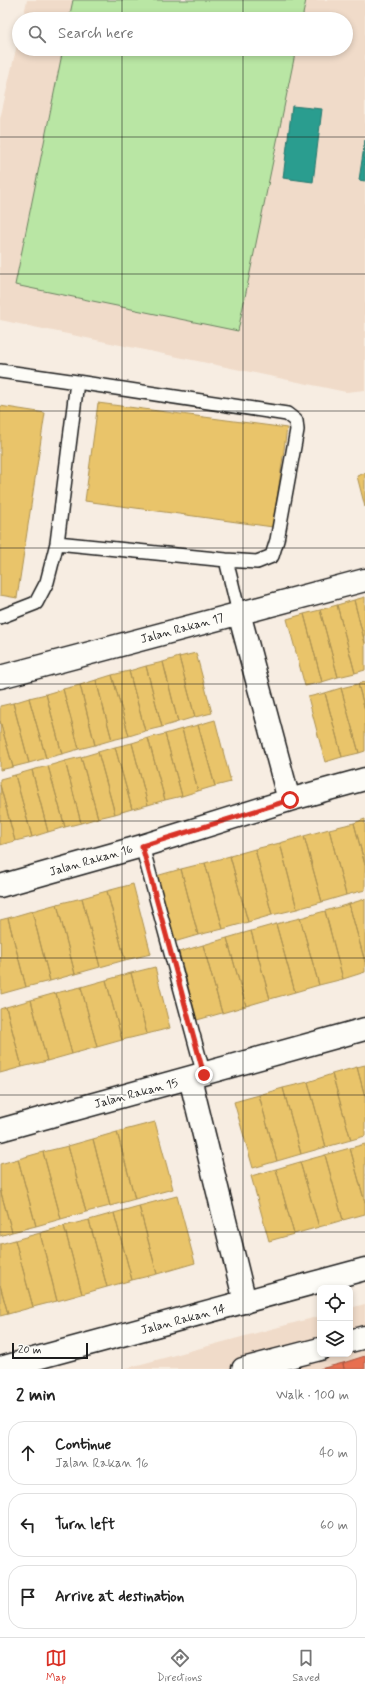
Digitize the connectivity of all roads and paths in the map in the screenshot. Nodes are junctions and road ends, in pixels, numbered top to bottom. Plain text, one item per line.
1 (0, 372) edge
2 (77, 382) junction
3 (57, 543) junction
4 (226, 560) junction
5 (365, 580) edge
6 (239, 613) junction
7 (0, 617) edge
8 (0, 677) edge
9 (365, 778) edge
10 (290, 800) junction
11 (142, 846) junction
12 (0, 886) edge
13 (365, 1029) edge
14 (197, 1076) junction
15 (0, 1130) edge
16 (365, 1269) edge
17 (245, 1302) junction
18 (365, 1337) edge
19 (353, 1340) edge
20 (317, 1350) edge
21 (0, 1368) edge
22 (243, 1369) edge

1 - 2 lane
2 - 3 lane
2 - 4 lane
3 - 4 lane
3 - 7 lane
4 - 6 lane
5 - 6 street, Jalan Rakan 17
6 - 8 street, Jalan Rakan 17
6 - 10 street
9 - 10 street, Jalan Rakan 16
10 - 11 street, Jalan Rakan 16
11 - 12 street, Jalan Rakan 16
11 - 14 lane
13 - 14 street, Jalan Rakan 15
14 - 15 street, Jalan Rakan 15
14 - 17 street
16 - 17 street, Jalan Rakan 14
17 - 21 street, Jalan Rakan 14
18 - 19 street
20 - 22 street

